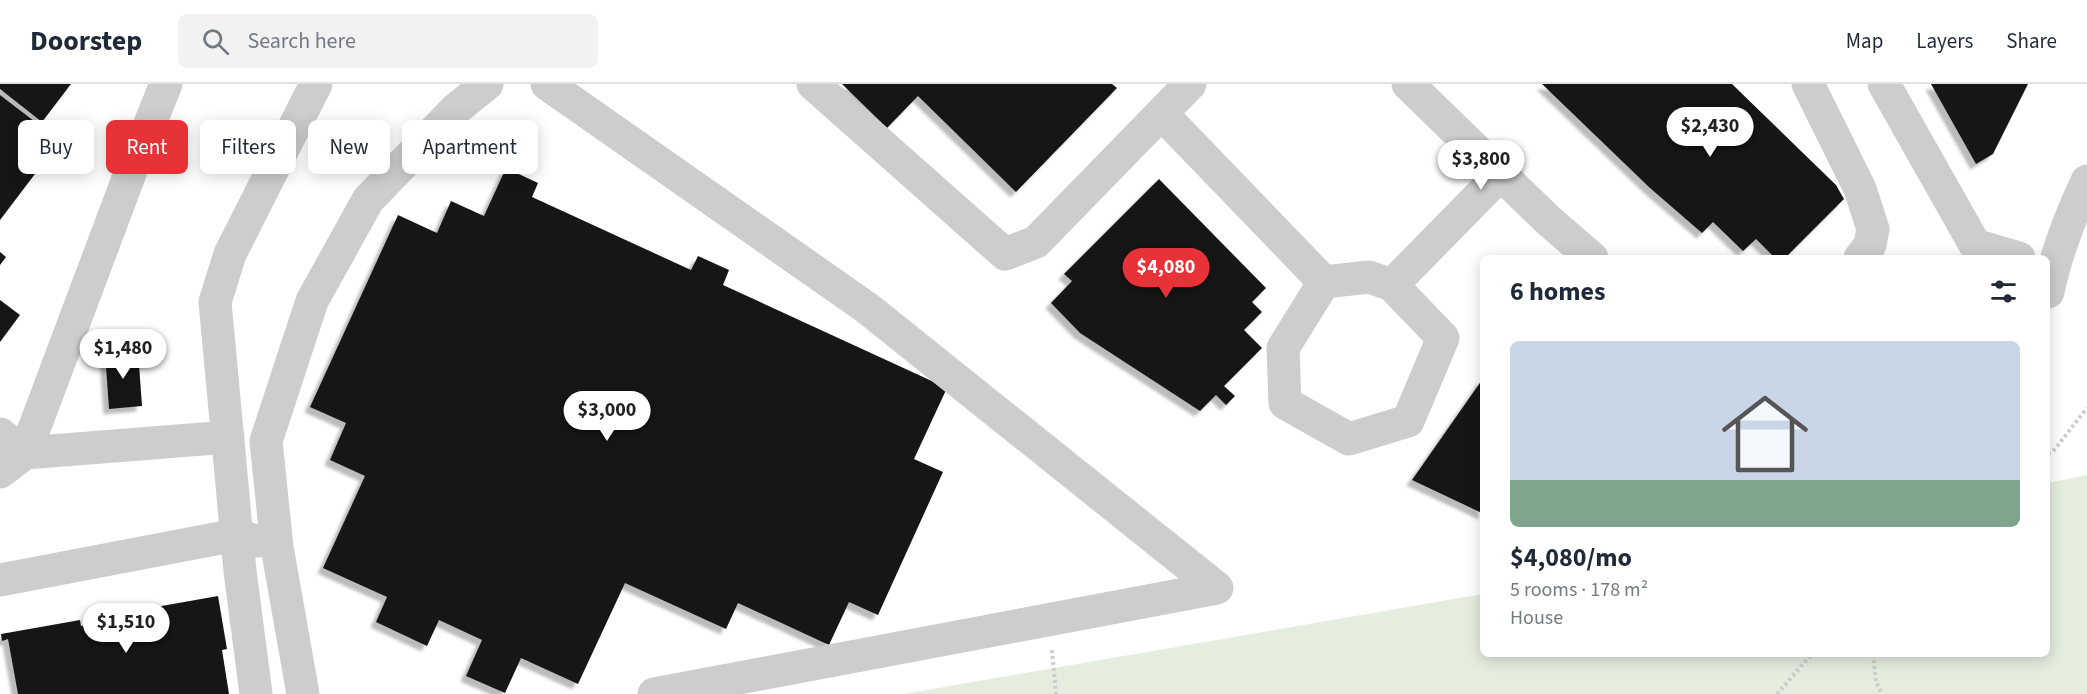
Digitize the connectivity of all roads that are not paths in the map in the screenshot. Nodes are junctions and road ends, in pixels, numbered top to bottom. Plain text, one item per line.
1 (166, 84) edge
2 (316, 84) edge
3 (488, 84) edge
4 (547, 84) edge
5 (813, 84) edge
6 (1190, 84) edge
7 (1408, 84) edge
8 (1808, 84) edge
9 (1884, 84) edge
10 (1162, 114) junction
11 (1500, 175) junction
12 (2087, 181) edge
13 (1589, 255) edge
14 (1862, 255) edge
15 (2009, 255) edge
16 (2050, 273) edge
17 (1324, 282) junction
18 (1392, 285) junction
19 (228, 437) junction
20 (8, 453) edge
21 (236, 535) junction
22 (277, 547) junction
23 (0, 580) edge
24 (256, 694) edge
25 (303, 694) edge
26 (654, 694) edge

1 - 20 street
2 - 19 street
3 - 22 street
4 - 26 street
5 - 10 street
6 - 10 street
7 - 11 street
8 - 14 street
9 - 15 street
10 - 17 street
11 - 13 street
11 - 18 street
12 - 16 street
17 - 18 street
17 - 18 street
19 - 20 street
19 - 21 street
21 - 22 street
21 - 23 street
21 - 24 street
22 - 25 street

